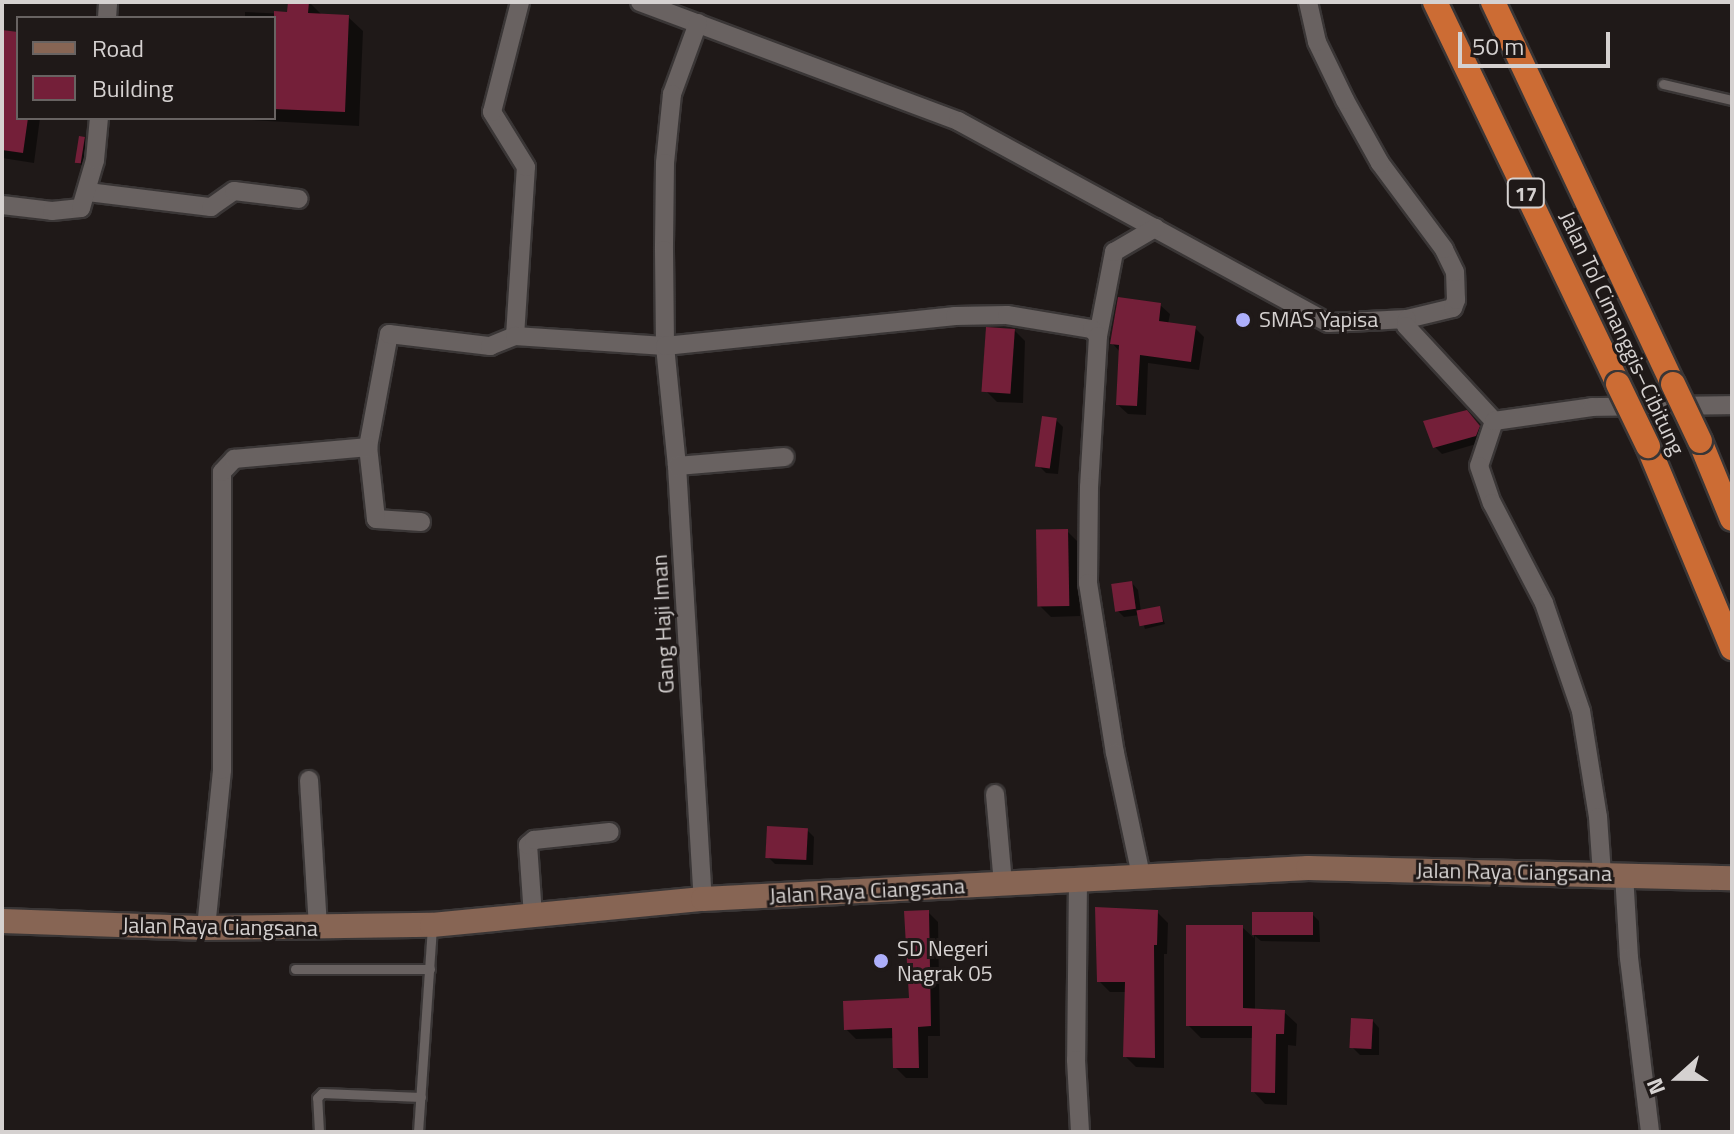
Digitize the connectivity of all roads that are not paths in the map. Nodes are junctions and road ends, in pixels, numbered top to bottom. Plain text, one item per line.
1 (520, 2) edge
2 (640, 2) edge
3 (1308, 2) edge
4 (1435, 2) edge
5 (1493, 2) edge
6 (698, 23) junction
7 (1663, 84) dead end
8 (1732, 100) edge
9 (99, 120) edge
10 (88, 192) junction
11 (299, 199) dead end
12 (2, 205) edge
13 (1155, 228) junction
14 (1407, 319) junction
15 (515, 336) junction
16 (1098, 336) junction
17 (665, 346) junction
18 (1732, 405) edge
19 (1494, 421) junction
20 (368, 447) junction
21 (785, 457) dead end
22 (677, 466) junction
23 (1732, 519) edge
24 (421, 522) dead end
25 (1732, 648) edge
26 (309, 780) dead end
27 (995, 794) dead end
28 (610, 832) dead end
29 (1613, 874) junction
30 (1141, 875) junction
31 (1732, 878) edge
32 (1078, 880) junction
33 (1003, 884) junction
34 (703, 899) junction
35 (533, 916) junction
36 (2, 921) edge
37 (432, 925) junction
38 (206, 928) junction
39 (318, 929) junction
40 (295, 969) dead end
41 (430, 969) junction
42 (421, 1097) junction
43 (319, 1132) edge
44 (418, 1132) edge
45 (1080, 1132) edge
46 (1650, 1132) edge

1 - 15 street
2 - 6 street
3 - 14 street
4 - 25 highway, Jalan Tol Cimanggis–Cibitung / 17, bridge
5 - 23 highway, Jalan Tol Cimanggis–Cibitung / 17, bridge
6 - 13 street
6 - 17 street, Gang Haji Iman
7 - 8 lane
9 - 10 street
10 - 11 street
10 - 12 street
13 - 14 street
13 - 16 street
14 - 19 street
15 - 17 street
15 - 20 street
16 - 17 street
16 - 30 street
17 - 22 street, Gang Haji Iman
18 - 19 street
19 - 29 street
20 - 24 street
20 - 38 street
21 - 22 street
22 - 34 street, Gang Haji Iman
26 - 39 street
27 - 33 street
28 - 35 street
29 - 30 main road, Jalan Raya Ciangsana
29 - 31 main road, Jalan Raya Ciangsana
29 - 46 street
30 - 32 main road, Jalan Raya Ciangsana
32 - 33 main road, Jalan Raya Ciangsana
32 - 45 street
33 - 34 main road, Jalan Raya Ciangsana
34 - 35 main road, Jalan Raya Ciangsana
35 - 37 main road, Jalan Raya Ciangsana
36 - 38 main road, Jalan Raya Ciangsana
37 - 39 main road, Jalan Raya Ciangsana
37 - 41 lane
38 - 39 main road, Jalan Raya Ciangsana
40 - 41 lane
41 - 42 lane
42 - 43 lane
42 - 44 lane

